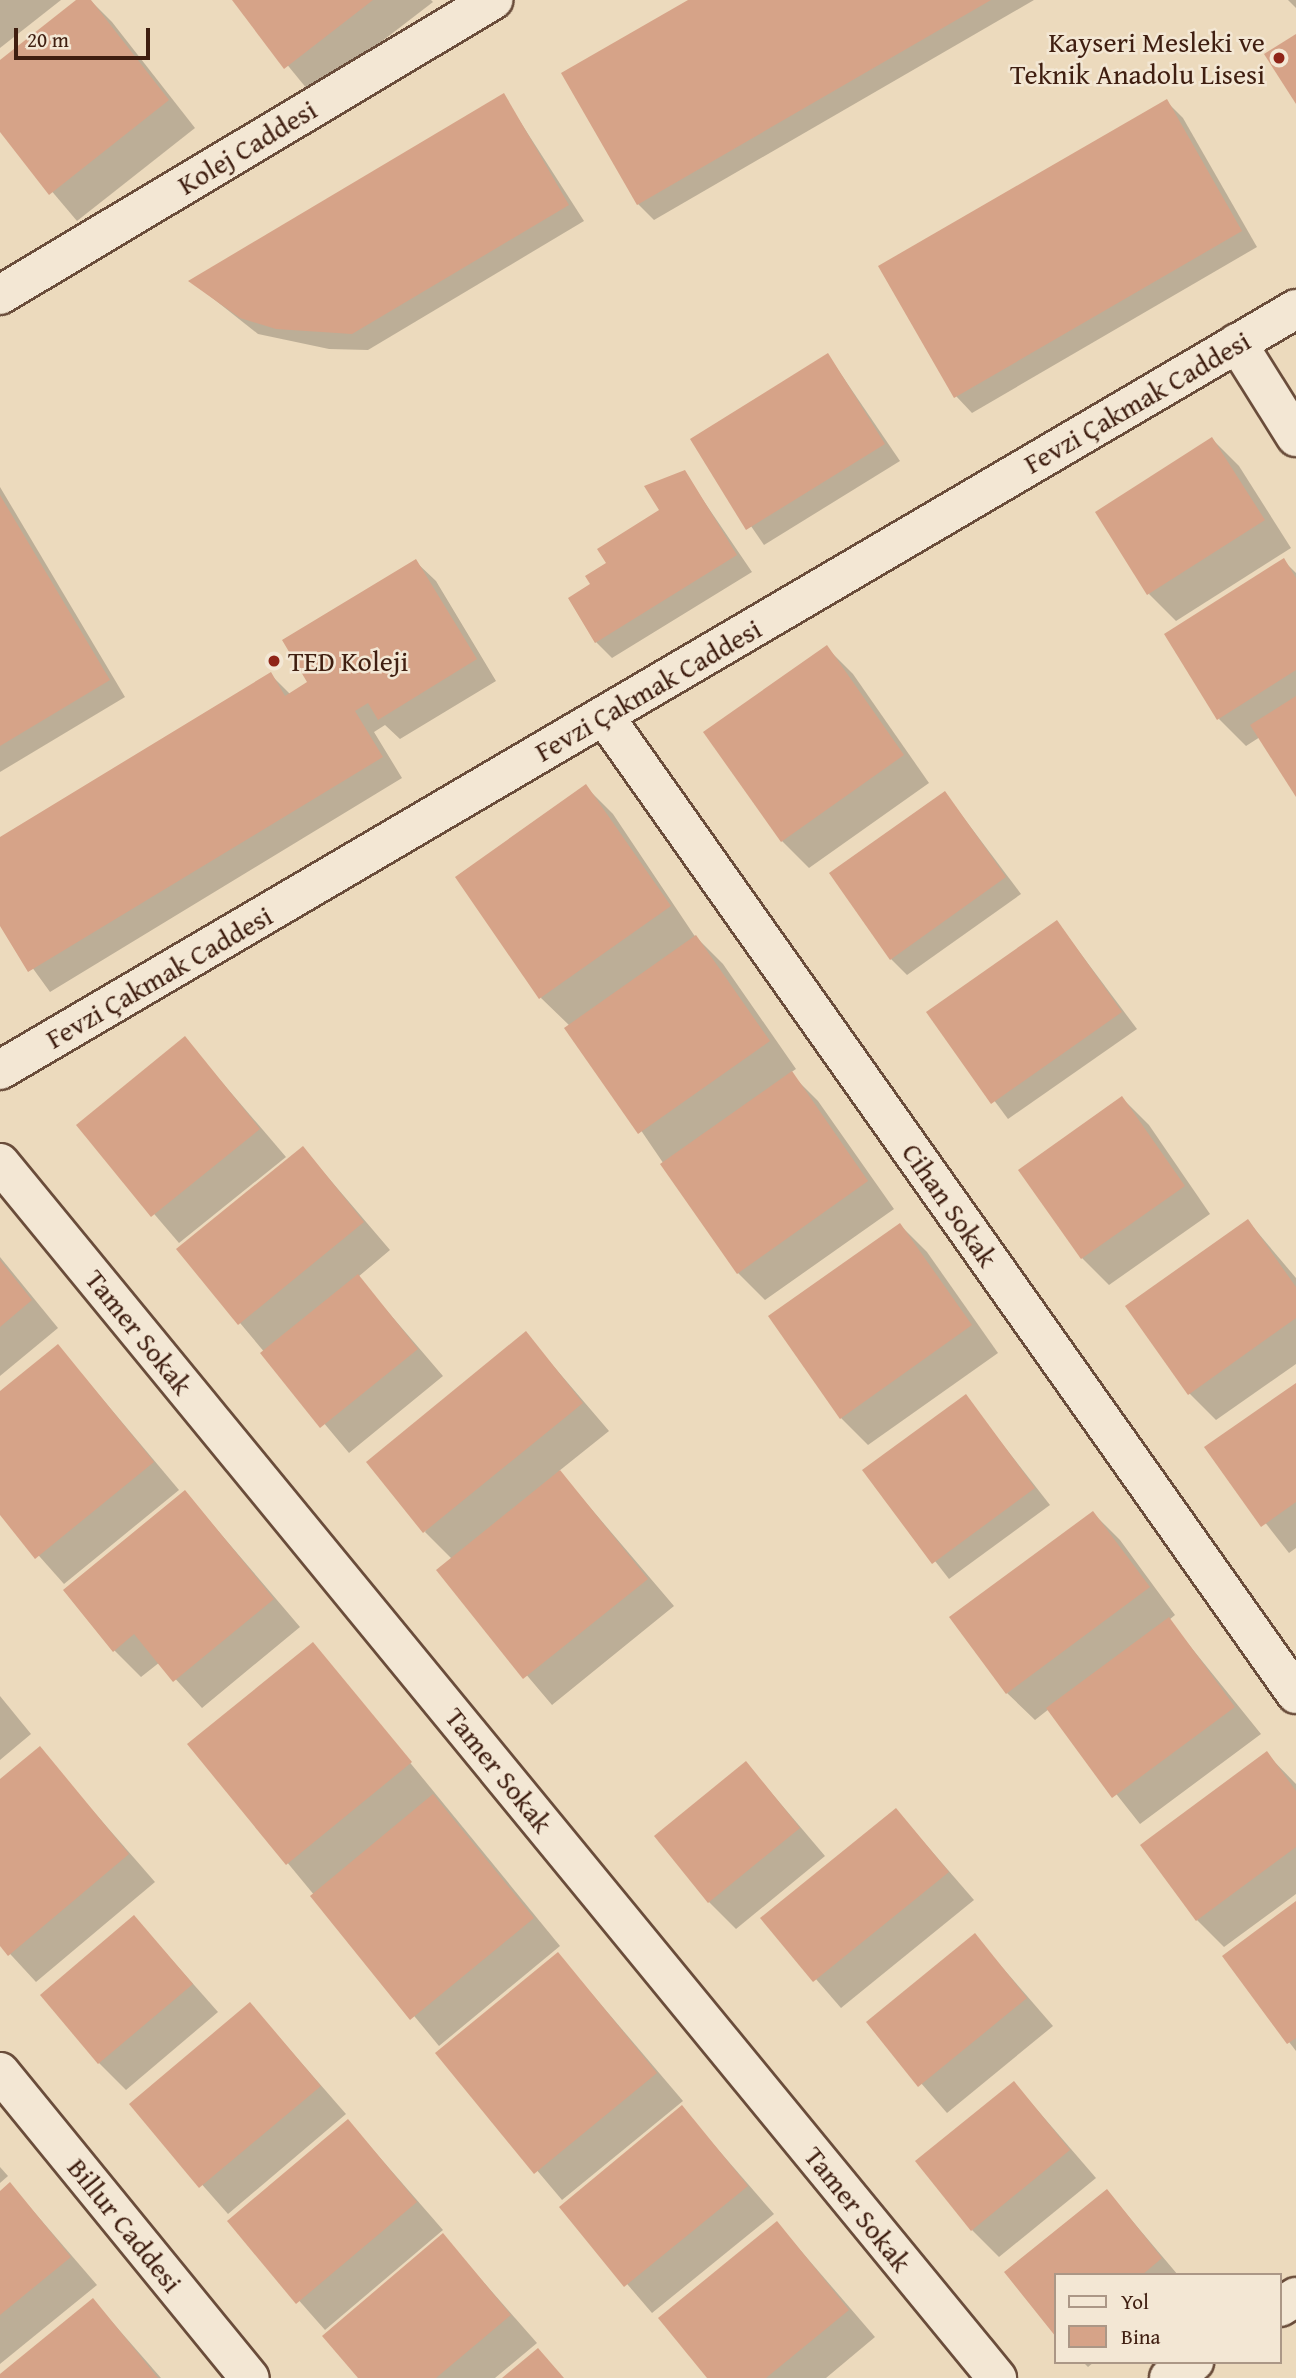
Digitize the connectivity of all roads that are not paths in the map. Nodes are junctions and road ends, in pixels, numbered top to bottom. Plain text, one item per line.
1 (493, 0) edge
2 (5, 283) edge
3 (1296, 309) edge
4 (1237, 343) junction
5 (1296, 437) edge
6 (604, 716) junction
7 (0, 1070) edge
8 (0, 1163) edge
9 (1296, 1694) edge
10 (0, 2072) edge
11 (1191, 2364) edge
12 (250, 2378) edge
13 (997, 2378) edge
14 (1169, 2378) edge

1 - 2 street, Kolej Caddesi
3 - 4 street, Fevzi Çakmak Caddesi
4 - 5 street
4 - 6 street, Fevzi Çakmak Caddesi
6 - 7 street, Fevzi Çakmak Caddesi
6 - 9 street, Cihan Sokak
8 - 13 street, Tamer Sokak
10 - 12 street, Billur Caddesi
11 - 14 street

